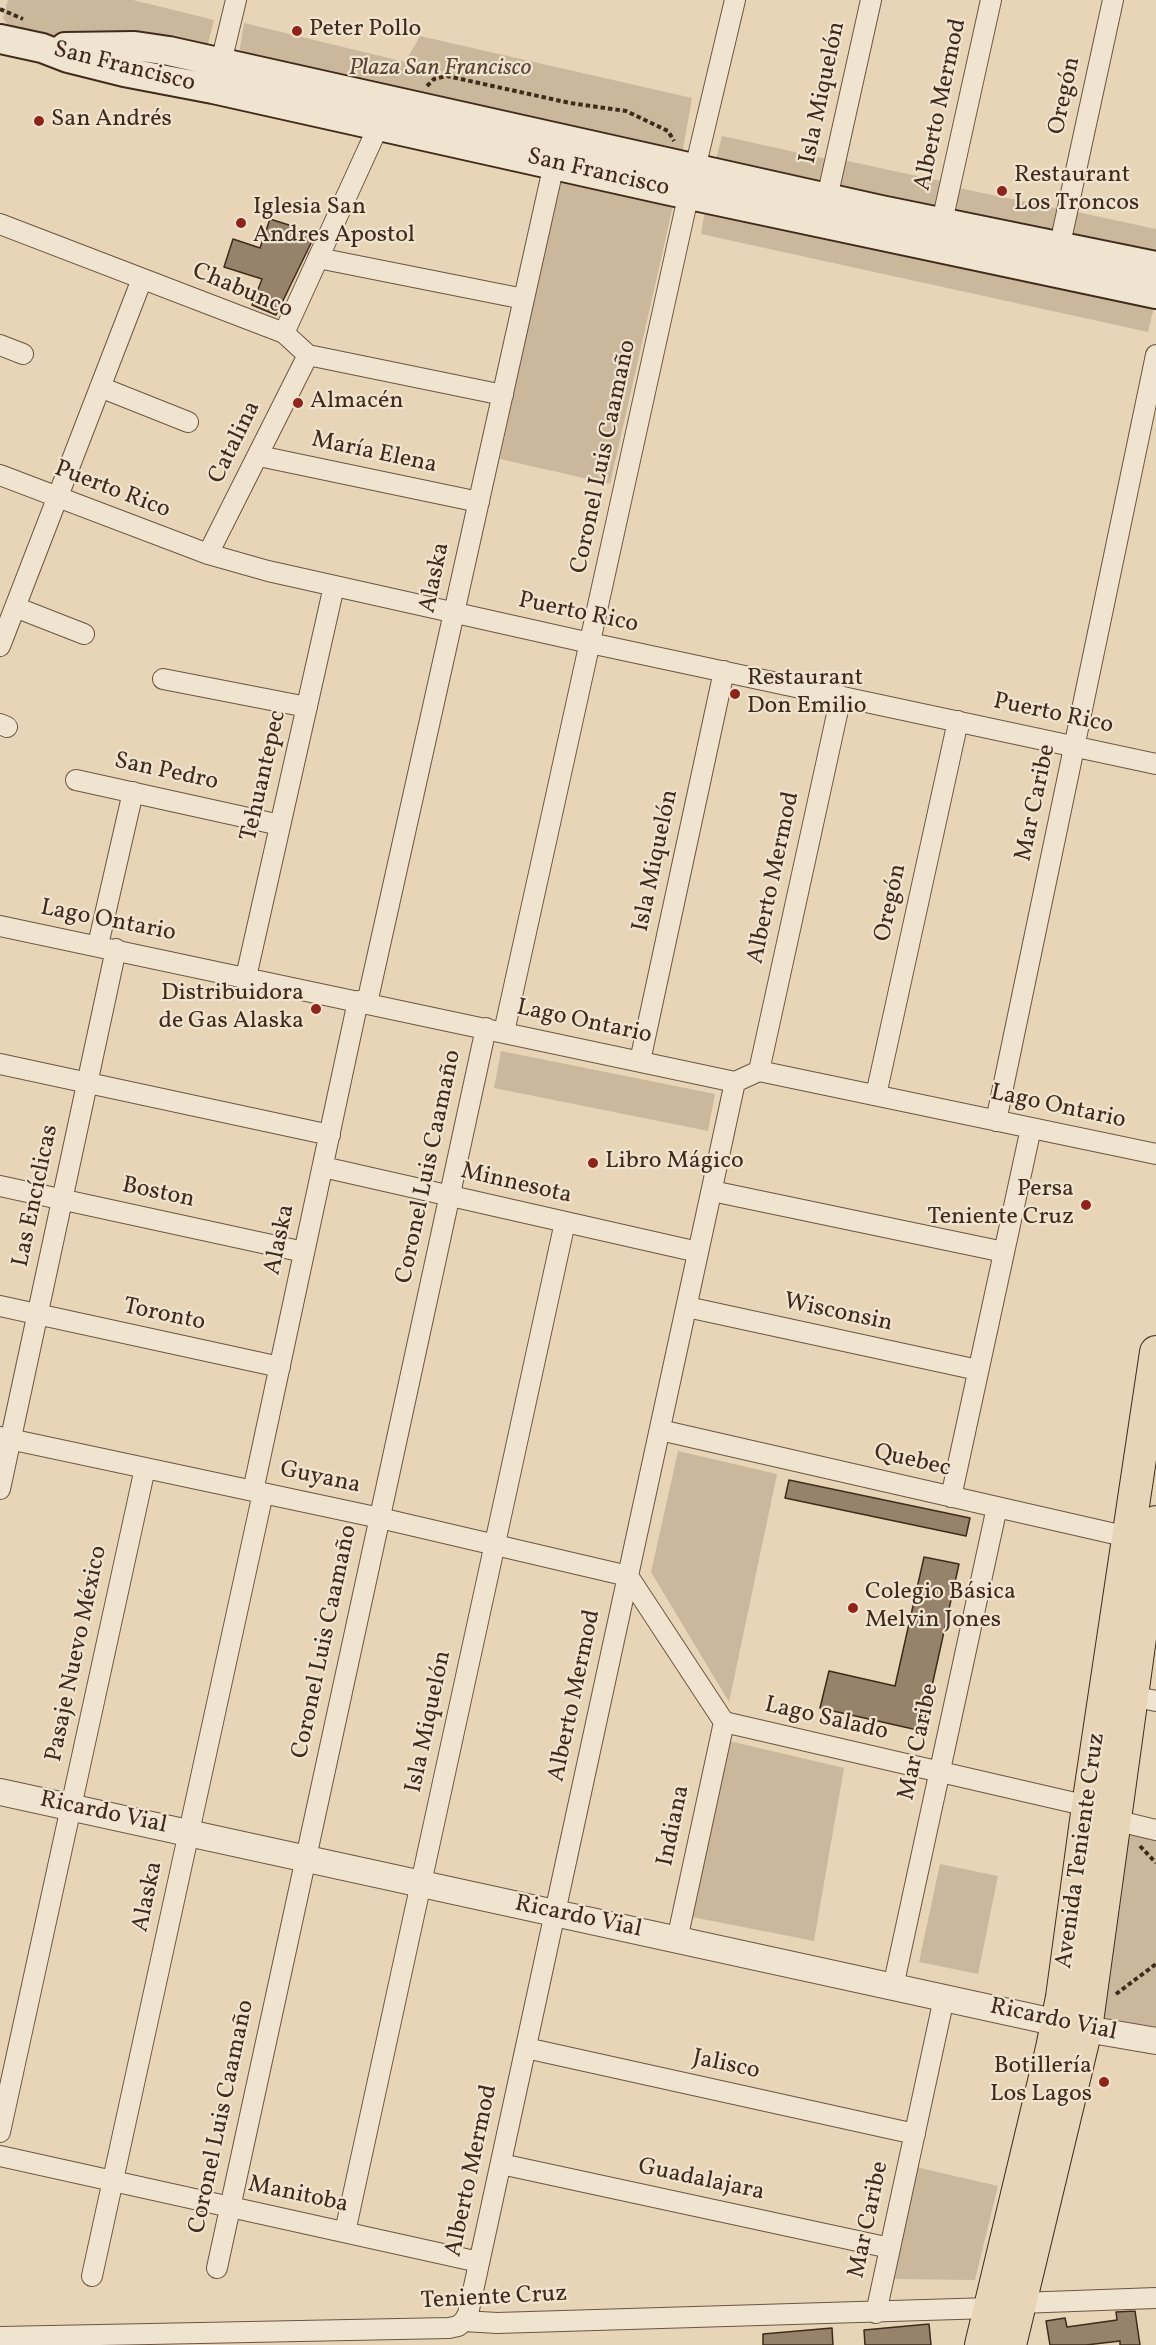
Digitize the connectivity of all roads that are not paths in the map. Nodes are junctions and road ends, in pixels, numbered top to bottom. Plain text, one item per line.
1 (236, 0) edge
2 (735, 0) edge
3 (871, 0) edge
4 (991, 0) edge
5 (1113, 0) edge
6 (0, 39) edge
7 (42, 48) junction
8 (222, 62) junction
9 (213, 89) junction
10 (379, 125) junction
11 (554, 164) junction
12 (692, 182) junction
13 (827, 198) junction
14 (942, 222) junction
15 (0, 224) edge
16 (318, 258) junction
17 (1057, 260) junction
18 (1156, 266) edge
19 (142, 279) junction
20 (1156, 294) edge
21 (524, 299) junction
22 (284, 333) junction
23 (0, 345) edge
24 (22, 354) dead end
25 (308, 355) junction
26 (1156, 355) edge
27 (100, 387) junction
28 (503, 395) junction
29 (188, 422) dead end
30 (259, 456) junction
31 (0, 475) edge
32 (57, 498) junction
33 (479, 502) junction
34 (208, 554) junction
35 (334, 586) junction
36 (15, 607) junction
37 (454, 613) junction
38 (84, 634) dead end
39 (590, 643) junction
40 (0, 646) edge
41 (724, 671) junction
42 (163, 679) dead end
43 (841, 696) junction
44 (307, 707) junction
45 (958, 721) junction
46 (1075, 746) junction
47 (1156, 764) edge
48 (76, 780) dead end
49 (132, 792) junction
50 (280, 825) junction
51 (0, 926) edge
52 (107, 947) junction
53 (246, 977) junction
54 (363, 1002) junction
55 (495, 1030) junction
56 (640, 1061) junction
57 (0, 1064) edge
58 (759, 1071) junction
59 (87, 1082) junction
60 (735, 1082) junction
61 (876, 1095) junction
62 (996, 1121) junction
63 (1031, 1128) junction
64 (330, 1135) junction
65 (1156, 1154) edge
66 (323, 1167) junction
67 (0, 1186) edge
68 (711, 1191) junction
69 (450, 1196) junction
70 (62, 1200) junction
71 (565, 1222) junction
72 (304, 1252) junction
73 (698, 1252) junction
74 (1004, 1252) junction
75 (0, 1306) edge
76 (687, 1307) junction
77 (37, 1315) junction
78 (1156, 1352) edge
79 (280, 1367) junction
80 (978, 1370) junction
81 (660, 1430) junction
82 (5, 1438) edge
83 (145, 1468) junction
84 (0, 1489) edge
85 (258, 1492) junction
86 (951, 1497) junction
87 (997, 1508) junction
88 (380, 1518) junction
89 (495, 1544) junction
90 (1148, 1545) edge
91 (628, 1576) junction
92 (1144, 1699) edge
93 (724, 1722) junction
94 (939, 1772) junction
95 (0, 1792) edge
96 (71, 1807) junction
97 (1101, 1813) junction
98 (1156, 1830) edge
99 (189, 1833) junction
100 (306, 1858) junction
101 (421, 1884) junction
102 (555, 1913) junction
103 (677, 1940) junction
104 (893, 1987) junction
105 (944, 1998) junction
106 (1072, 2026) junction
107 (1156, 2042) edge
108 (526, 2048) junction
109 (0, 2132) edge
110 (915, 2134) junction
111 (0, 2156) edge
112 (501, 2164) junction
113 (113, 2181) junction
114 (230, 2207) junction
115 (345, 2232) junction
116 (890, 2248) junction
117 (479, 2262) junction
118 (217, 2268) dead end
119 (92, 2276) dead end
120 (1156, 2298) edge
121 (1005, 2306) junction
122 (876, 2313) junction
123 (464, 2321) junction
124 (0, 2337) edge
125 (981, 2345) edge
126 (1010, 2345) edge

1 - 8 street
2 - 12 street, Coronel Luis Caamaño
3 - 13 street, Isla Miquelón
4 - 14 street, Alberto Mermod
5 - 17 street, Oregón
6 - 7 main road, San Francisco
7 - 8 main road, San Francisco
7 - 9 main road, San Francisco
8 - 9 street
8 - 12 main road, San Francisco
9 - 10 main road, San Francisco
10 - 11 main road, San Francisco
10 - 16 street
11 - 12 main road, San Francisco
11 - 21 street, Alaska
12 - 13 main road, San Francisco
12 - 17 main road, San Francisco
12 - 39 street, Coronel Luis Caamaño
13 - 14 main road, San Francisco
14 - 17 main road, San Francisco
15 - 19 street, Chabunco
16 - 21 street
16 - 22 street
17 - 18 main road, San Francisco
17 - 20 main road, San Francisco
19 - 22 street, Chabunco
19 - 27 street
21 - 28 street, Alaska
22 - 25 street, Chabunco
23 - 24 street
25 - 28 street
25 - 30 street, Catalina
26 - 46 street, Mar Caribe
27 - 29 street
27 - 32 street
28 - 33 street, Alaska
30 - 33 street, María Elena
30 - 34 street, Catalina
31 - 32 street, Puerto Rico
32 - 34 street, Puerto Rico
32 - 36 street
33 - 37 street, Alaska
34 - 35 street, Puerto Rico
35 - 37 street, Puerto Rico
35 - 44 street, Tehuantepec
36 - 38 street
36 - 40 street
37 - 39 street, Puerto Rico
37 - 54 street, Alaska
39 - 41 street, Puerto Rico
39 - 55 street, Coronel Luis Caamaño
41 - 43 street, Puerto Rico
41 - 56 street, Isla Miquelón
42 - 44 street
43 - 45 street, Puerto Rico
43 - 58 street, Alberto Mermod
44 - 50 street, Tehuantepec
45 - 46 street, Puerto Rico
45 - 61 street, Oregón
46 - 47 street, Puerto Rico
46 - 62 street, Mar Caribe
48 - 49 street, San Pedro
49 - 50 street, San Pedro
49 - 52 street, Las Encíclicas
50 - 53 street, Tehuantepec
51 - 52 street, Lago Ontario
52 - 53 street, Lago Ontario
52 - 59 street, Las Encíclicas
53 - 54 street, Lago Ontario
54 - 55 street, Lago Ontario
54 - 64 street, Alaska
55 - 56 street, Lago Ontario
55 - 69 street, Coronel Luis Caamaño
56 - 60 street, Lago Ontario
57 - 59 street
58 - 60 street
58 - 61 street, Lago Ontario
59 - 64 street
59 - 70 street, Las Encíclicas
60 - 68 street, Alberto Mermod
61 - 62 street, Lago Ontario
62 - 63 street, Lago Ontario
63 - 65 street, Lago Ontario
63 - 74 street
64 - 66 street, Alaska
66 - 69 street, Minnesota
66 - 72 street, Alaska
67 - 70 street, Boston
68 - 73 street, Alberto Mermod
68 - 74 street
69 - 71 street, Minnesota
69 - 88 street, Coronel Luis Caamaño
70 - 72 street, Boston
70 - 77 street, Las Encíclicas
71 - 73 street, Minnesota
71 - 89 street, Isla Miquelón
72 - 79 street, Alaska
73 - 76 street, Alberto Mermod
74 - 80 street
75 - 77 street, Toronto
76 - 80 street, Wisconsin
76 - 81 street, Alberto Mermod
77 - 79 street, Toronto
77 - 82 street, Las Encíclicas
78 - 90 main road, Avenida Teniente Cruz
79 - 85 street, Alaska
80 - 86 street
81 - 86 street, Quebec
81 - 91 street, Alberto Mermod
82 - 83 street, Guyana
82 - 84 street, Las Encíclicas
83 - 85 street, Guyana
83 - 96 street, Pasaje Nuevo México
85 - 88 street, Guyana
85 - 99 street, Alaska
86 - 87 street, Quebec
87 - 90 street, Quebec
87 - 94 street, Mar Caribe
88 - 89 street, Guyana
88 - 100 street, Coronel Luis Caamaño
89 - 91 street, Guyana
89 - 101 street, Isla Miquelón
90 - 92 main road, Avenida Teniente Cruz
90 - 97 main road, Avenida Teniente Cruz
91 - 93 street
91 - 102 street, Alberto Mermod
92 - 97 main road, Avenida Teniente Cruz
93 - 94 street, Lago Salado
93 - 103 street, Indiana
94 - 97 street, Lago Salado
94 - 104 street, Mar Caribe
95 - 96 street, Ricardo Vial
96 - 99 street, Ricardo Vial
96 - 109 street, Pasaje Nuevo México
97 - 98 street, Lago Salado
97 - 106 main road, Avenida Teniente Cruz
99 - 100 street, Ricardo Vial
99 - 113 street, Alaska
100 - 101 street, Ricardo Vial
100 - 114 street, Coronel Luis Caamaño
101 - 102 street, Ricardo Vial
101 - 115 street, Isla Miquelón
102 - 103 street, Ricardo Vial
102 - 108 street, Alberto Mermod
103 - 104 street, Ricardo Vial
104 - 105 street, Ricardo Vial
105 - 106 street, Ricardo Vial
105 - 110 street, Mar Caribe
106 - 107 street, Ricardo Vial
106 - 121 main road, Avenida Teniente Cruz
108 - 110 street, Jalisco
108 - 112 street, Alberto Mermod
110 - 116 street, Mar Caribe
111 - 113 street, Manitoba
112 - 116 street, Guadalajara
112 - 117 street, Alberto Mermod
113 - 114 street, Manitoba
113 - 119 street, Alaska
114 - 115 street, Manitoba
114 - 118 street, Coronel Luis Caamaño
115 - 117 street, Manitoba
116 - 122 street, Mar Caribe
117 - 123 street, Alberto Mermod
120 - 121 street, Teniente Cruz
121 - 122 street, Teniente Cruz
121 - 125 main road, Avenida Teniente Cruz
121 - 126 main road, Avenida Teniente Cruz
122 - 123 street, Teniente Cruz
123 - 124 street, Teniente Cruz

